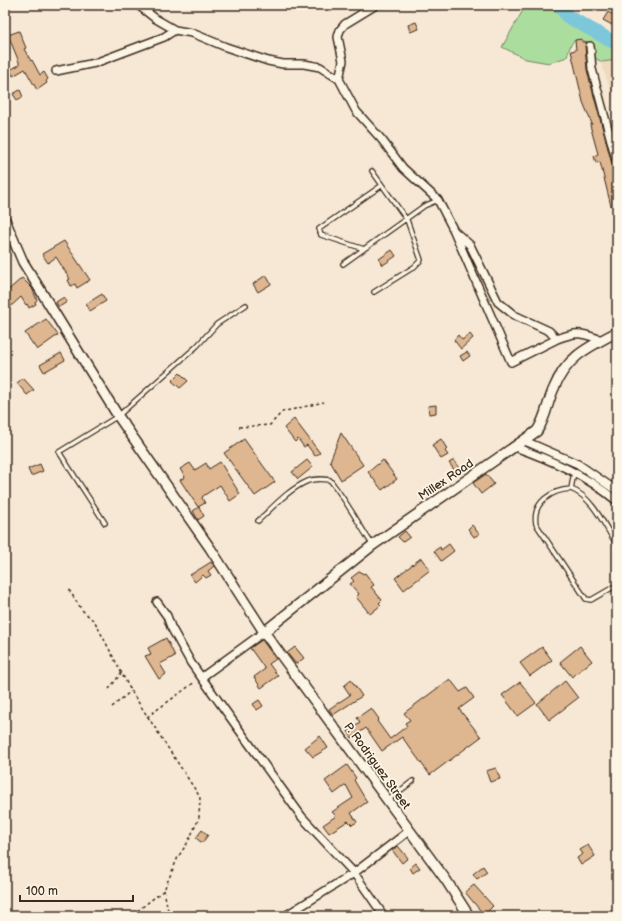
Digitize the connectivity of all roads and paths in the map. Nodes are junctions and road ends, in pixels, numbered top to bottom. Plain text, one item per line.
1 (138, 5) edge
2 (376, 5) edge
3 (175, 30) junction
4 (590, 46) dead end
5 (56, 71) dead end
6 (339, 79) junction
7 (617, 163) edge
8 (372, 171) dead end
9 (382, 186) junction
10 (438, 200) junction
11 (5, 220) edge
12 (407, 220) junction
13 (454, 231) junction
14 (364, 249) junction
15 (343, 264) dead end
16 (374, 292) dead end
17 (246, 305) dead end
18 (617, 332) edge
19 (557, 339) junction
20 (602, 340) junction
21 (324, 402) dead end
22 (118, 416) junction
23 (239, 427) dead end
24 (525, 441) junction
25 (516, 447) junction
26 (574, 472) junction
27 (571, 489) junction
28 (617, 491) edge
29 (617, 501) edge
30 (258, 521) dead end
31 (105, 523) dead end
32 (373, 545) junction
33 (617, 545) edge
34 (617, 585) edge
35 (69, 590) dead end
36 (157, 602) dead end
37 (264, 632) junction
38 (122, 672) junction
39 (202, 677) junction
40 (109, 689) dead end
41 (131, 691) junction
42 (112, 707) dead end
43 (147, 717) junction
44 (413, 781) dead end
45 (387, 800) junction
46 (409, 831) junction
47 (354, 873) junction
48 (164, 890) junction
49 (131, 916) edge
50 (169, 916) edge
51 (285, 916) edge
52 (384, 916) edge
53 (469, 916) edge

1 - 3 street
2 - 6 street
3 - 5 street
3 - 6 street
4 - 7 street
6 - 10 street
8 - 9 lane
9 - 12 lane
9 - 14 lane
10 - 12 lane
10 - 13 street
11 - 22 street, P. Rodriguez Street
12 - 14 lane
12 - 16 lane
13 - 19 street
13 - 19 street
14 - 15 lane
17 - 22 lane
18 - 20 street, Millex Road
19 - 20 street
20 - 24 street, Millex Road
21 - 23 path
22 - 31 lane
22 - 37 street, P. Rodriguez Street
24 - 25 street, Millex Road
24 - 28 street
25 - 26 street
25 - 32 street, Millex Road
26 - 27 lane
26 - 29 street
27 - 33 lane
27 - 34 lane
30 - 32 lane
32 - 37 street, Millex Road
35 - 38 path
36 - 39 street
37 - 39 street
37 - 45 street, P. Rodriguez Street
38 - 40 path
38 - 41 path
39 - 43 path
39 - 47 street
41 - 42 path
41 - 43 path
43 - 48 path
44 - 45 lane
45 - 46 street, P. Rodriguez Street
46 - 47 street
46 - 53 street, P. Rodriguez Street
47 - 51 street
47 - 52 street
48 - 49 path
48 - 50 path

